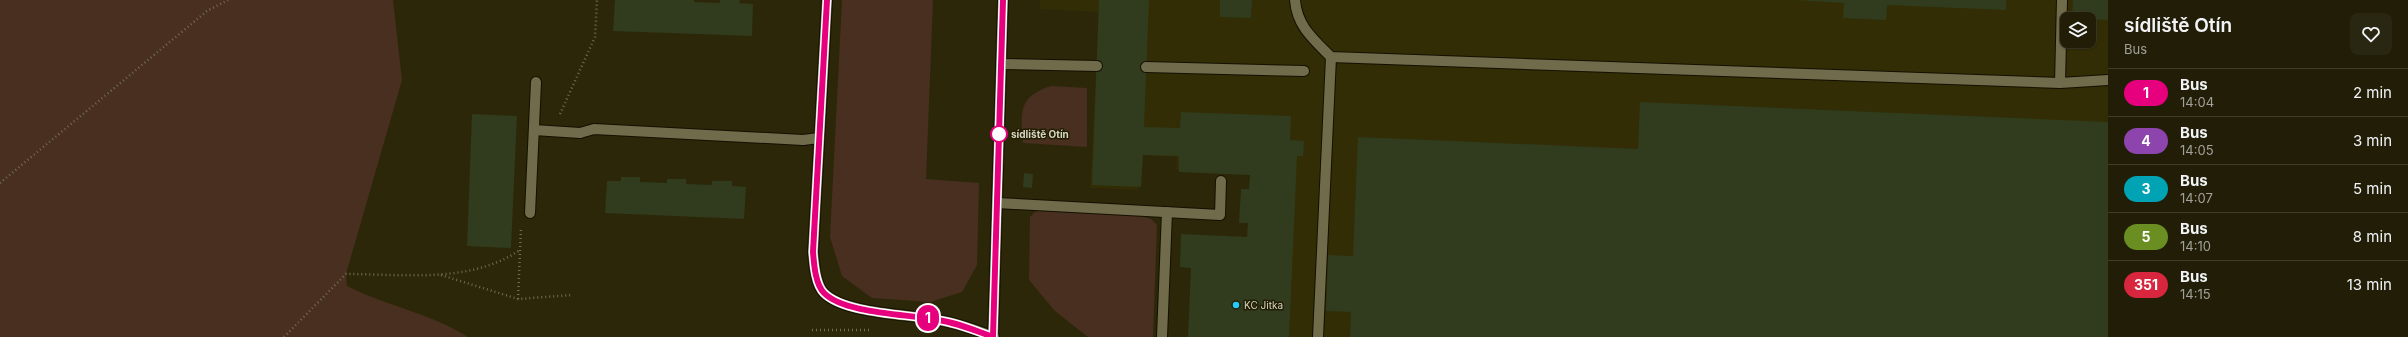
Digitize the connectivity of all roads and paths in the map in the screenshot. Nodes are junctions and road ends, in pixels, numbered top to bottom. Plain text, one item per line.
1 (228, 0) edge
2 (597, 0) edge
3 (827, 0) edge
4 (1003, 0) edge
5 (1295, 0) edge
6 (2062, 0) edge
7 (1331, 57) junction
8 (1001, 64) junction
9 (1097, 66) dead end
10 (1146, 67) dead end
11 (1304, 71) dead end
12 (2108, 80) edge
13 (536, 82) dead end
14 (2060, 83) junction
15 (534, 130) junction
16 (552, 131) junction
17 (819, 138) junction
18 (1221, 181) dead end
19 (0, 183) edge
20 (997, 203) junction
21 (1167, 212) junction
22 (530, 213) dead end
23 (439, 274) junction
24 (572, 295) dead end
25 (518, 299) junction
26 (284, 337) edge
27 (994, 337) edge
28 (1162, 337) edge
29 (1318, 337) edge

1 - 19 path
2 - 16 path
3 - 17 street
4 - 8 street
5 - 7 street
6 - 14 street
7 - 14 street
7 - 29 street
8 - 9 street
8 - 20 street
10 - 11 street
12 - 14 street
13 - 15 street
15 - 16 street
15 - 22 street
16 - 17 street
17 - 27 street
18 - 21 street
20 - 21 street
20 - 27 street
21 - 28 street
23 - 25 path
23 - 25 path
23 - 26 path
24 - 25 path

